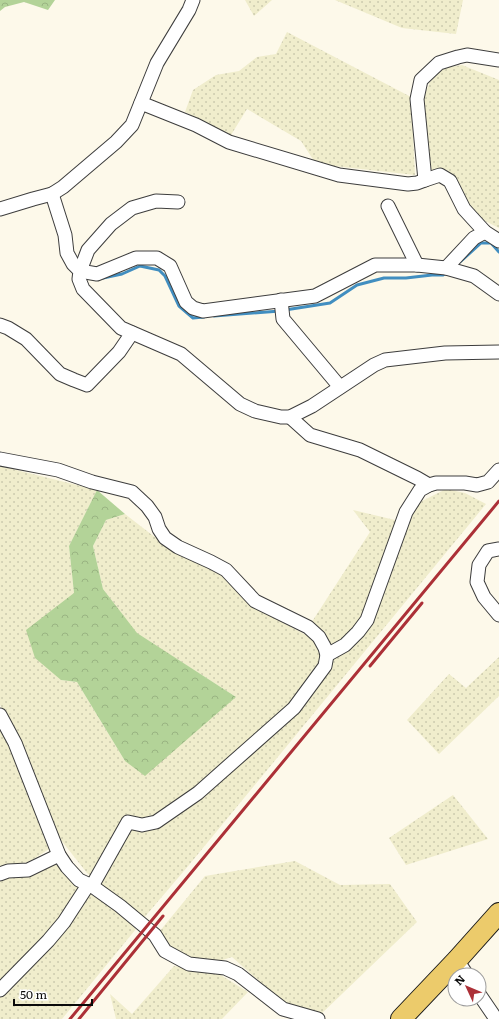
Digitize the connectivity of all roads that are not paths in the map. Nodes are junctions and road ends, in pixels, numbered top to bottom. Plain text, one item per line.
1 (193, 0) edge
2 (499, 60) edge
3 (141, 104) junction
4 (425, 180) junction
5 (52, 194) junction
6 (178, 202) dead end
7 (388, 206) dead end
8 (0, 209) edge
9 (485, 232) junction
10 (499, 241) edge
11 (417, 265) junction
12 (446, 268) junction
13 (80, 271) junction
14 (499, 294) edge
15 (281, 300) junction
16 (0, 325) edge
17 (132, 333) junction
18 (499, 352) edge
19 (340, 388) junction
20 (290, 417) junction
21 (0, 459) edge
22 (499, 470) edge
23 (429, 484) junction
24 (499, 548) edge
25 (499, 615) edge
26 (327, 655) junction
27 (0, 715) edge
28 (59, 855) junction
29 (0, 874) edge
30 (90, 886) junction
31 (499, 913) edge
32 (462, 967) edge
33 (447, 980) edge
34 (0, 990) edge
35 (487, 1006) edge
36 (318, 1019) edge
37 (401, 1019) edge
38 (496, 1019) edge

1 - 3 street
2 - 4 street
3 - 4 street
3 - 5 street
4 - 9 street
5 - 8 street
5 - 13 street
6 - 13 street
7 - 11 street
9 - 10 street
9 - 12 street
11 - 12 street
11 - 15 street
12 - 14 street
13 - 15 street
13 - 17 street
15 - 19 street
16 - 17 street
17 - 20 street
18 - 19 street
19 - 20 street
20 - 23 street
21 - 26 street
22 - 23 street
23 - 26 street
24 - 25 street
26 - 30 street
27 - 28 street
28 - 29 street
28 - 30 street
30 - 34 street
30 - 36 street
31 - 32 main road
33 - 37 main road
35 - 38 street

